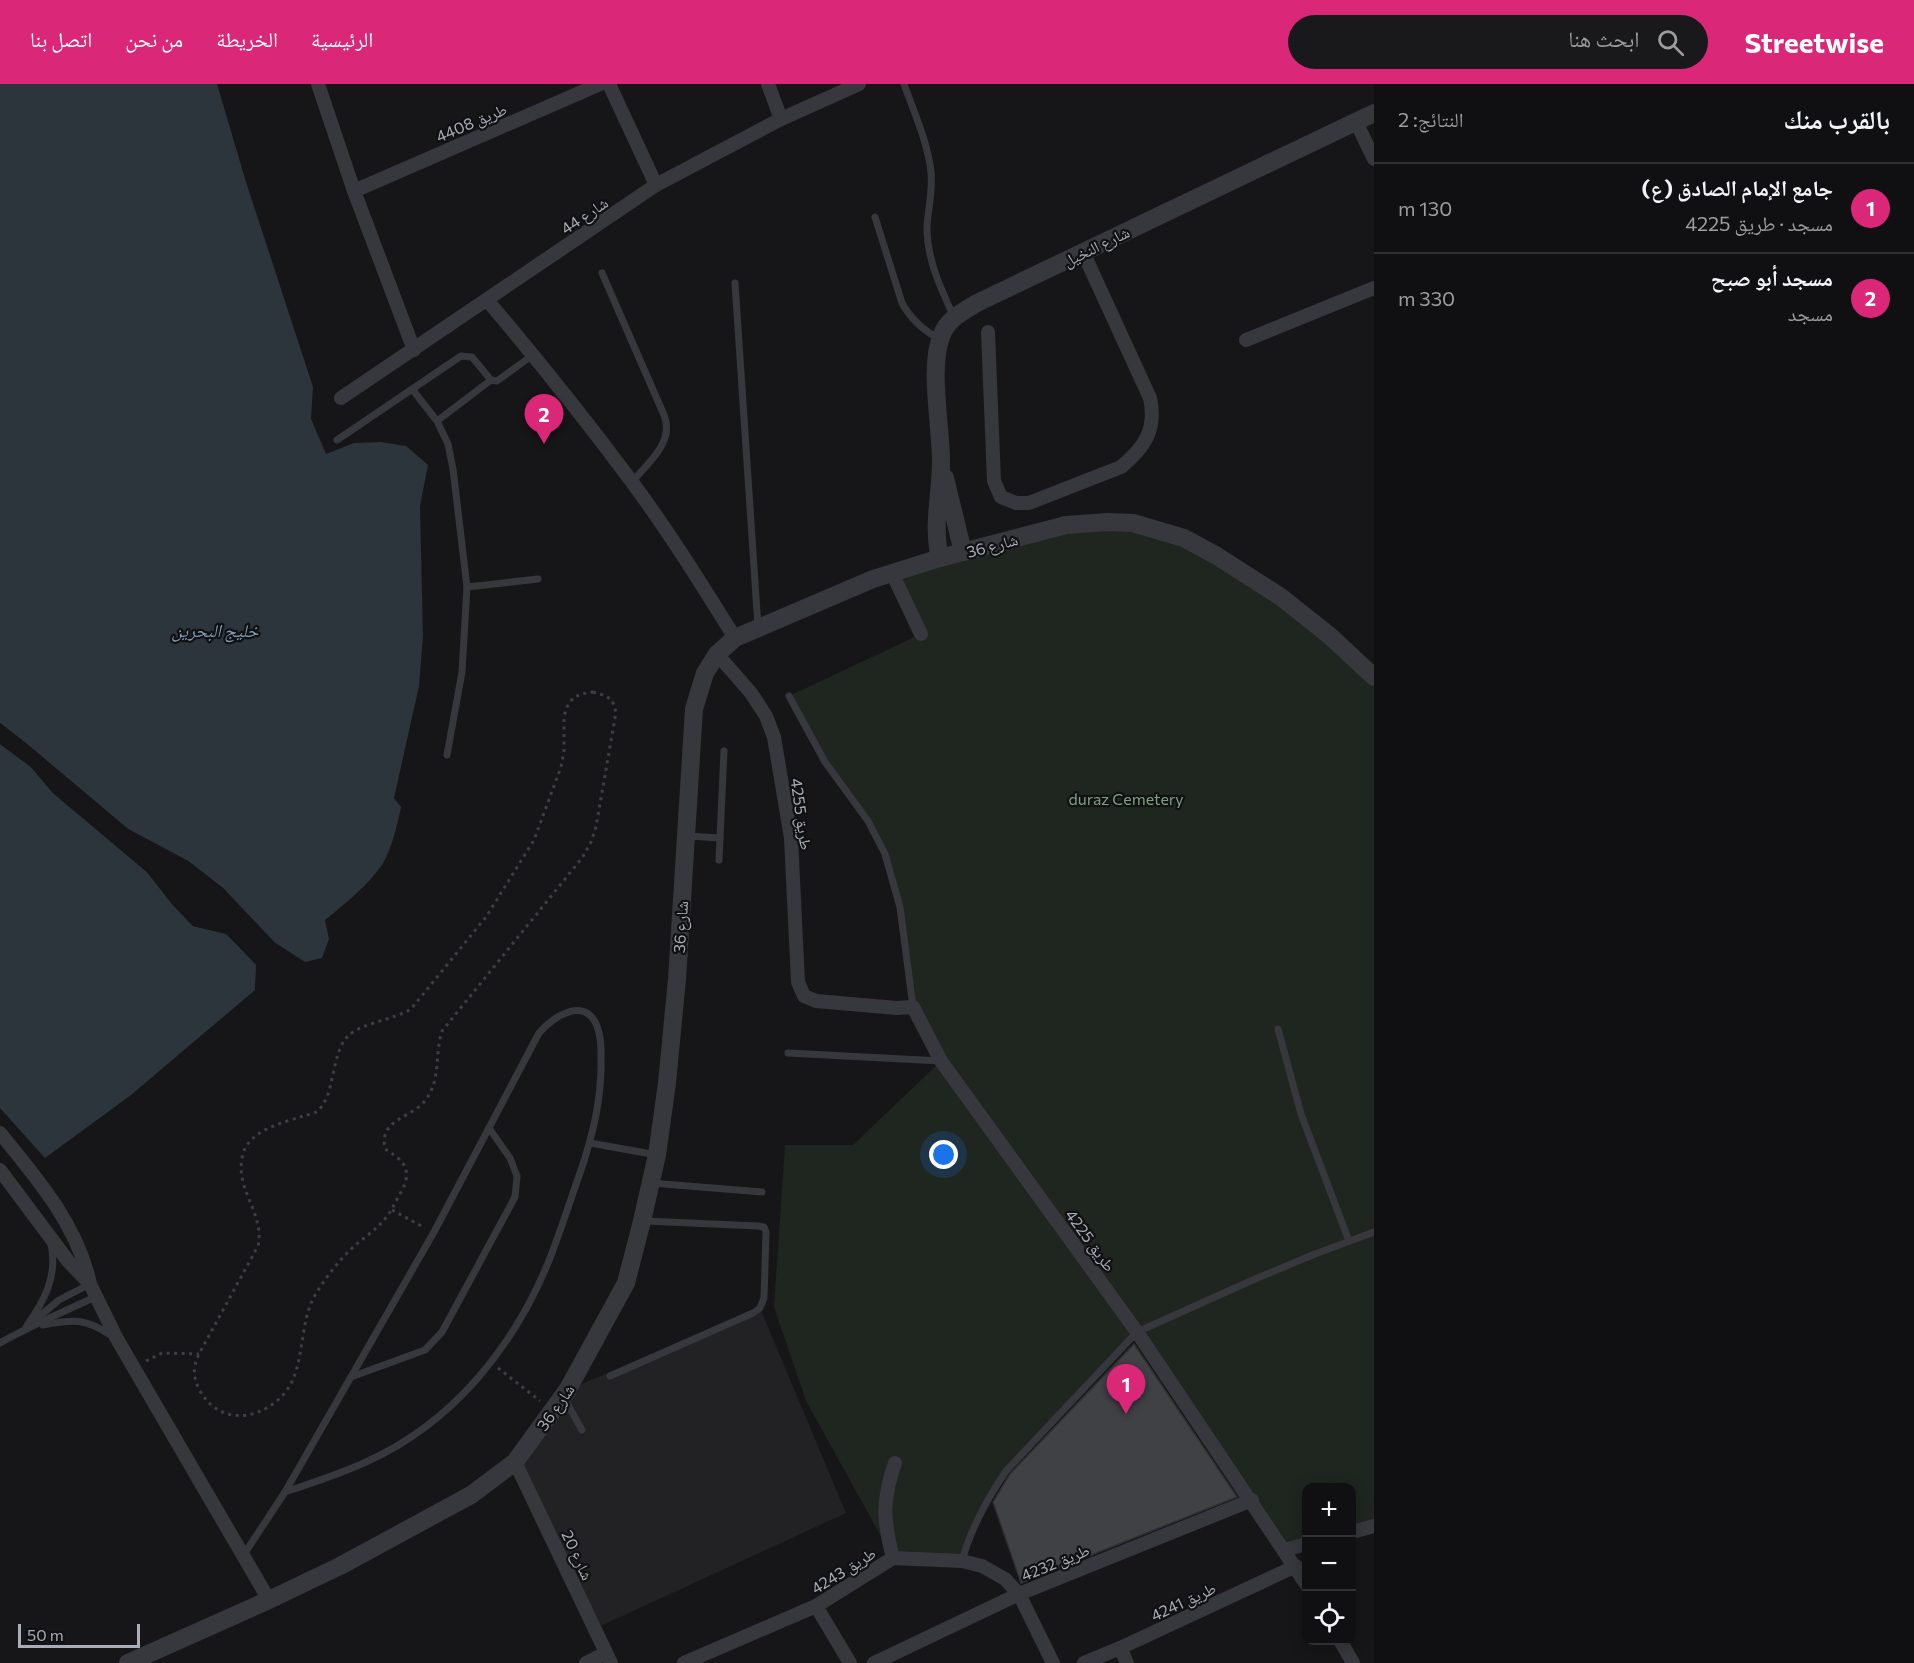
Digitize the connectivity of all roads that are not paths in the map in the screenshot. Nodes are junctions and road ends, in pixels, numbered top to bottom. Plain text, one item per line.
1 (318, 84) edge
2 (600, 84) edge
3 (609, 84) edge
4 (768, 84) edge
5 (860, 84) edge
6 (904, 84) edge
7 (1374, 113) edge
8 (781, 119) junction
9 (1356, 122) junction
10 (1374, 159) edge
11 (656, 185) junction
12 (354, 191) junction
13 (874, 217) dead end
14 (1083, 252) junction
15 (602, 273) dead end
16 (735, 284) dead end
17 (1374, 288) edge
18 (487, 300) junction
19 (954, 317) junction
20 (988, 332) dead end
21 (939, 339) junction
22 (1246, 340) dead end
23 (414, 350) junction
24 (533, 355) junction
25 (491, 380) junction
26 (412, 389) junction
27 (341, 398) dead end
28 (437, 421) junction
29 (337, 440) dead end
30 (941, 462) junction
31 (632, 482) junction
32 (963, 552) junction
33 (940, 558) junction
34 (892, 573) junction
35 (538, 579) dead end
36 (467, 587) junction
37 (758, 627) junction
38 (921, 634) dead end
39 (735, 638) junction
40 (717, 654) junction
41 (1374, 677) edge
42 (789, 696) dead end
43 (724, 751) dead end
44 (447, 755) dead end
45 (686, 836) junction
46 (720, 838) junction
47 (719, 860) dead end
48 (913, 1007) junction
49 (1278, 1029) dead end
50 (788, 1053) dead end
51 (941, 1061) junction
52 (489, 1128) junction
53 (0, 1133) edge
54 (590, 1143) junction
55 (657, 1155) junction
56 (0, 1170) edge
57 (651, 1183) junction
58 (762, 1192) dead end
59 (642, 1221) junction
60 (1374, 1232) edge
61 (49, 1235) junction
62 (1349, 1241) junction
63 (93, 1290) junction
64 (26, 1328) junction
65 (1137, 1332) junction
66 (117, 1339) junction
67 (0, 1343) edge
68 (610, 1376) dead end
69 (351, 1377) junction
70 (558, 1404) junction
71 (582, 1430) dead end
72 (515, 1462) junction
73 (895, 1463) dead end
74 (285, 1492) junction
75 (1252, 1500) junction
76 (1374, 1526) edge
77 (1356, 1531) edge
78 (1302, 1545) edge
79 (1285, 1550) junction
80 (243, 1556) junction
81 (893, 1558) junction
82 (962, 1561) junction
83 (1296, 1566) junction
84 (1302, 1577) edge
85 (1019, 1594) junction
86 (269, 1600) junction
87 (816, 1606) junction
88 (1342, 1645) edge
89 (1120, 1648) junction
90 (608, 1658) edge
91 (128, 1663) edge
92 (585, 1663) edge
93 (684, 1663) edge
94 (850, 1663) edge
95 (874, 1663) edge
96 (1053, 1663) edge
97 (1084, 1663) edge
98 (1127, 1663) edge
99 (1353, 1663) edge

1 - 12 street
2 - 12 street, طريق 4408
3 - 11 street
4 - 8 street
5 - 8 street, شارع 44
6 - 19 lane
7 - 9 street, شارع النخيل
8 - 11 street, شارع 44
9 - 10 street
9 - 14 street, شارع النخيل
11 - 18 street, شارع 44
12 - 23 street
13 - 21 lane
14 - 19 street, شارع النخيل
14 - 20 street
15 - 31 lane
16 - 37 lane
17 - 22 street
18 - 23 street, شارع 44
18 - 24 street
19 - 21 street, شارع النخيل
21 - 30 street, شارع النخيل
23 - 27 street, شارع 44
24 - 25 lane
24 - 31 street
25 - 26 lane
25 - 28 lane
26 - 28 lane
26 - 29 lane
28 - 36 lane
30 - 32 street, شارع النخيل
30 - 33 street, شارع النخيل
31 - 39 street
32 - 33 street, شارع 36
32 - 41 street, شارع 36
33 - 34 street, شارع 36
34 - 37 street, شارع 36
34 - 38 street
35 - 36 lane
36 - 44 lane
37 - 39 street, شارع 36
39 - 40 street, شارع 36
40 - 45 street, شارع 36
40 - 48 street, طريق 4255
42 - 48 lane
43 - 46 lane
45 - 46 lane
45 - 55 street, شارع 36
46 - 47 lane
48 - 51 street, طريق 4225
49 - 62 lane
50 - 51 lane
51 - 65 street, طريق 4225
52 - 54 lane
52 - 69 lane
52 - 69 lane
53 - 63 street
54 - 55 lane
54 - 74 lane
55 - 57 street, شارع 36
56 - 61 street
57 - 58 lane
57 - 59 street, شارع 36
59 - 68 lane
59 - 70 street, شارع 36
60 - 62 lane
61 - 63 street
61 - 64 lane
62 - 65 lane
63 - 64 lane
63 - 64 lane
63 - 66 street
64 - 66 lane
64 - 67 lane
65 - 75 street, طريق 4225
65 - 82 lane
66 - 80 street
69 - 74 lane
70 - 71 lane
70 - 72 street, شارع 36
72 - 86 street, شارع 36
72 - 90 street, شارع 20
73 - 81 street
74 - 80 lane
75 - 79 street, طريق 4225
75 - 85 street, طريق 4232
76 - 77 street
78 - 79 street
79 - 83 street, طريق 4225
80 - 86 street
81 - 82 street, طريق 4243
81 - 87 street, طريق 4243
82 - 85 street, طريق 4243
83 - 84 street, طريق 4225
83 - 89 street, طريق 4241
85 - 95 street, طريق 4232
85 - 96 street
86 - 91 street, شارع 36
87 - 93 street, طريق 4243
87 - 94 street
88 - 99 street
89 - 97 street, طريق 4241
89 - 98 street
90 - 92 street

